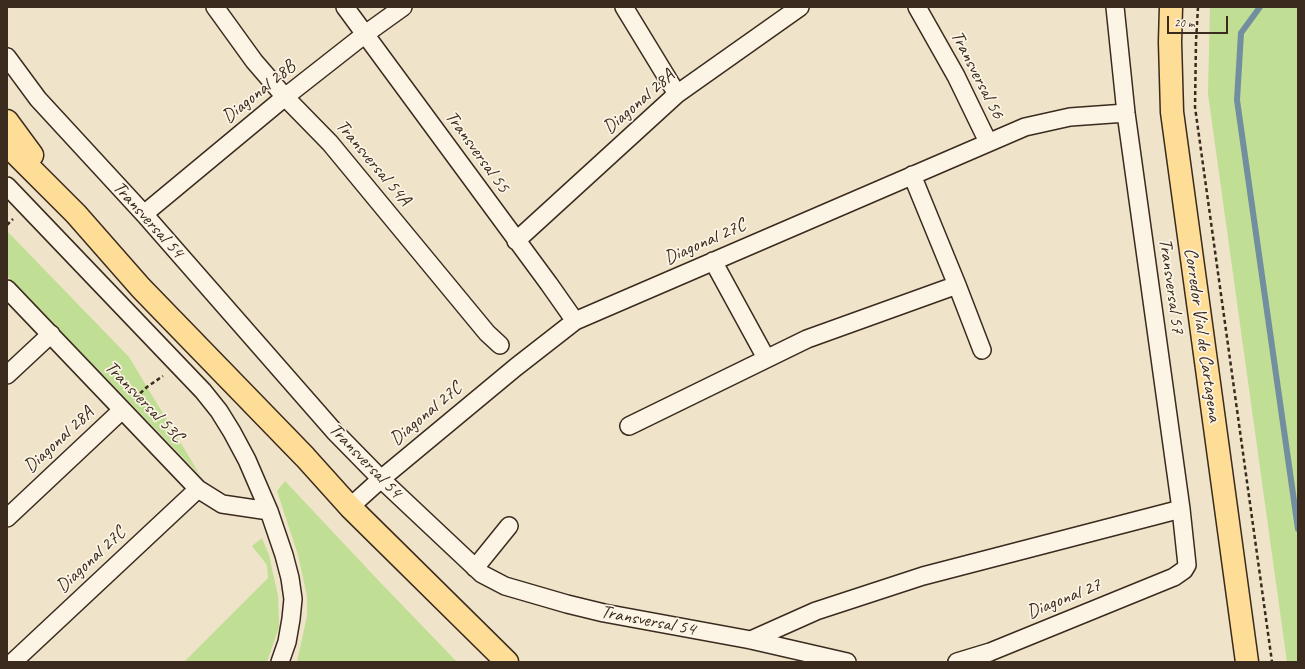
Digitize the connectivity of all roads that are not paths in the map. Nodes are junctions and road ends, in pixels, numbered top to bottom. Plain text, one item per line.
1 (215, 7) edge
2 (345, 7) edge
3 (403, 7) edge
4 (624, 7) edge
5 (800, 7) edge
6 (1115, 7) edge
7 (1172, 7) edge
8 (921, 13) edge
9 (364, 35) junction
10 (7, 57) edge
11 (677, 94) junction
12 (285, 97) junction
13 (1126, 113) junction
14 (7, 121) edge
15 (988, 142) junction
16 (7, 145) edge
17 (912, 175) junction
18 (7, 186) edge
19 (76, 214) junction
20 (144, 214) junction
21 (516, 241) junction
22 (714, 261) junction
23 (957, 285) junction
24 (7, 289) edge
25 (572, 316) junction
26 (50, 334) junction
27 (500, 345) dead end
28 (982, 350) dead end
29 (766, 358) junction
30 (7, 375) edge
31 (122, 410) junction
32 (629, 426) dead end
33 (381, 480) junction
34 (198, 489) junction
35 (350, 507) junction
36 (1181, 509) junction
37 (269, 511) junction
38 (7, 518) edge
39 (508, 526) dead end
40 (475, 568) junction
41 (1184, 570) joint
42 (751, 640) junction
43 (991, 657) edge
44 (12, 662) edge
45 (280, 662) edge
46 (507, 662) edge
47 (847, 662) edge
48 (957, 662) edge
49 (1247, 662) edge

1 - 12 street, Transversal 54A
2 - 9 street, Transversal 55
3 - 9 street, Diagonal 28B
4 - 11 street
5 - 11 street, Diagonal 28A
6 - 13 street, Transversal 57
7 - 49 main road, Corredor Vial de Cartagena
8 - 15 street, Transversal 56
9 - 12 street, Diagonal 28B
9 - 21 street, Transversal 55
10 - 20 street, Transversal 54
11 - 21 street, Diagonal 28A
12 - 20 street, Diagonal 28B
12 - 27 street, Transversal 54A
13 - 15 street, Diagonal 27C
13 - 36 street, Transversal 57
14 - 19 main road
15 - 17 street, Diagonal 27C
16 - 19 main road
17 - 22 street, Diagonal 27C
17 - 23 street
18 - 37 street
19 - 35 main road
20 - 33 street, Transversal 54
21 - 25 street, Transversal 55
22 - 25 street, Diagonal 27C
22 - 29 street
23 - 28 street
23 - 29 street
24 - 26 street, Transversal 53C
25 - 33 street, Diagonal 27C
26 - 30 street
26 - 31 street, Transversal 53C
29 - 32 street
31 - 34 street, Transversal 53C
31 - 38 street, Diagonal 28A
33 - 35 street, Diagonal 27C
33 - 40 street, Transversal 54
34 - 37 street, Transversal 53C
34 - 44 street, Diagonal 27C
35 - 46 main road
36 - 41 street, Transversal 57
36 - 42 street
37 - 45 street
39 - 40 street
40 - 42 street, Transversal 54
41 - 43 street, Diagonal 27
42 - 47 street, Transversal 54
43 - 48 street, Diagonal 27

